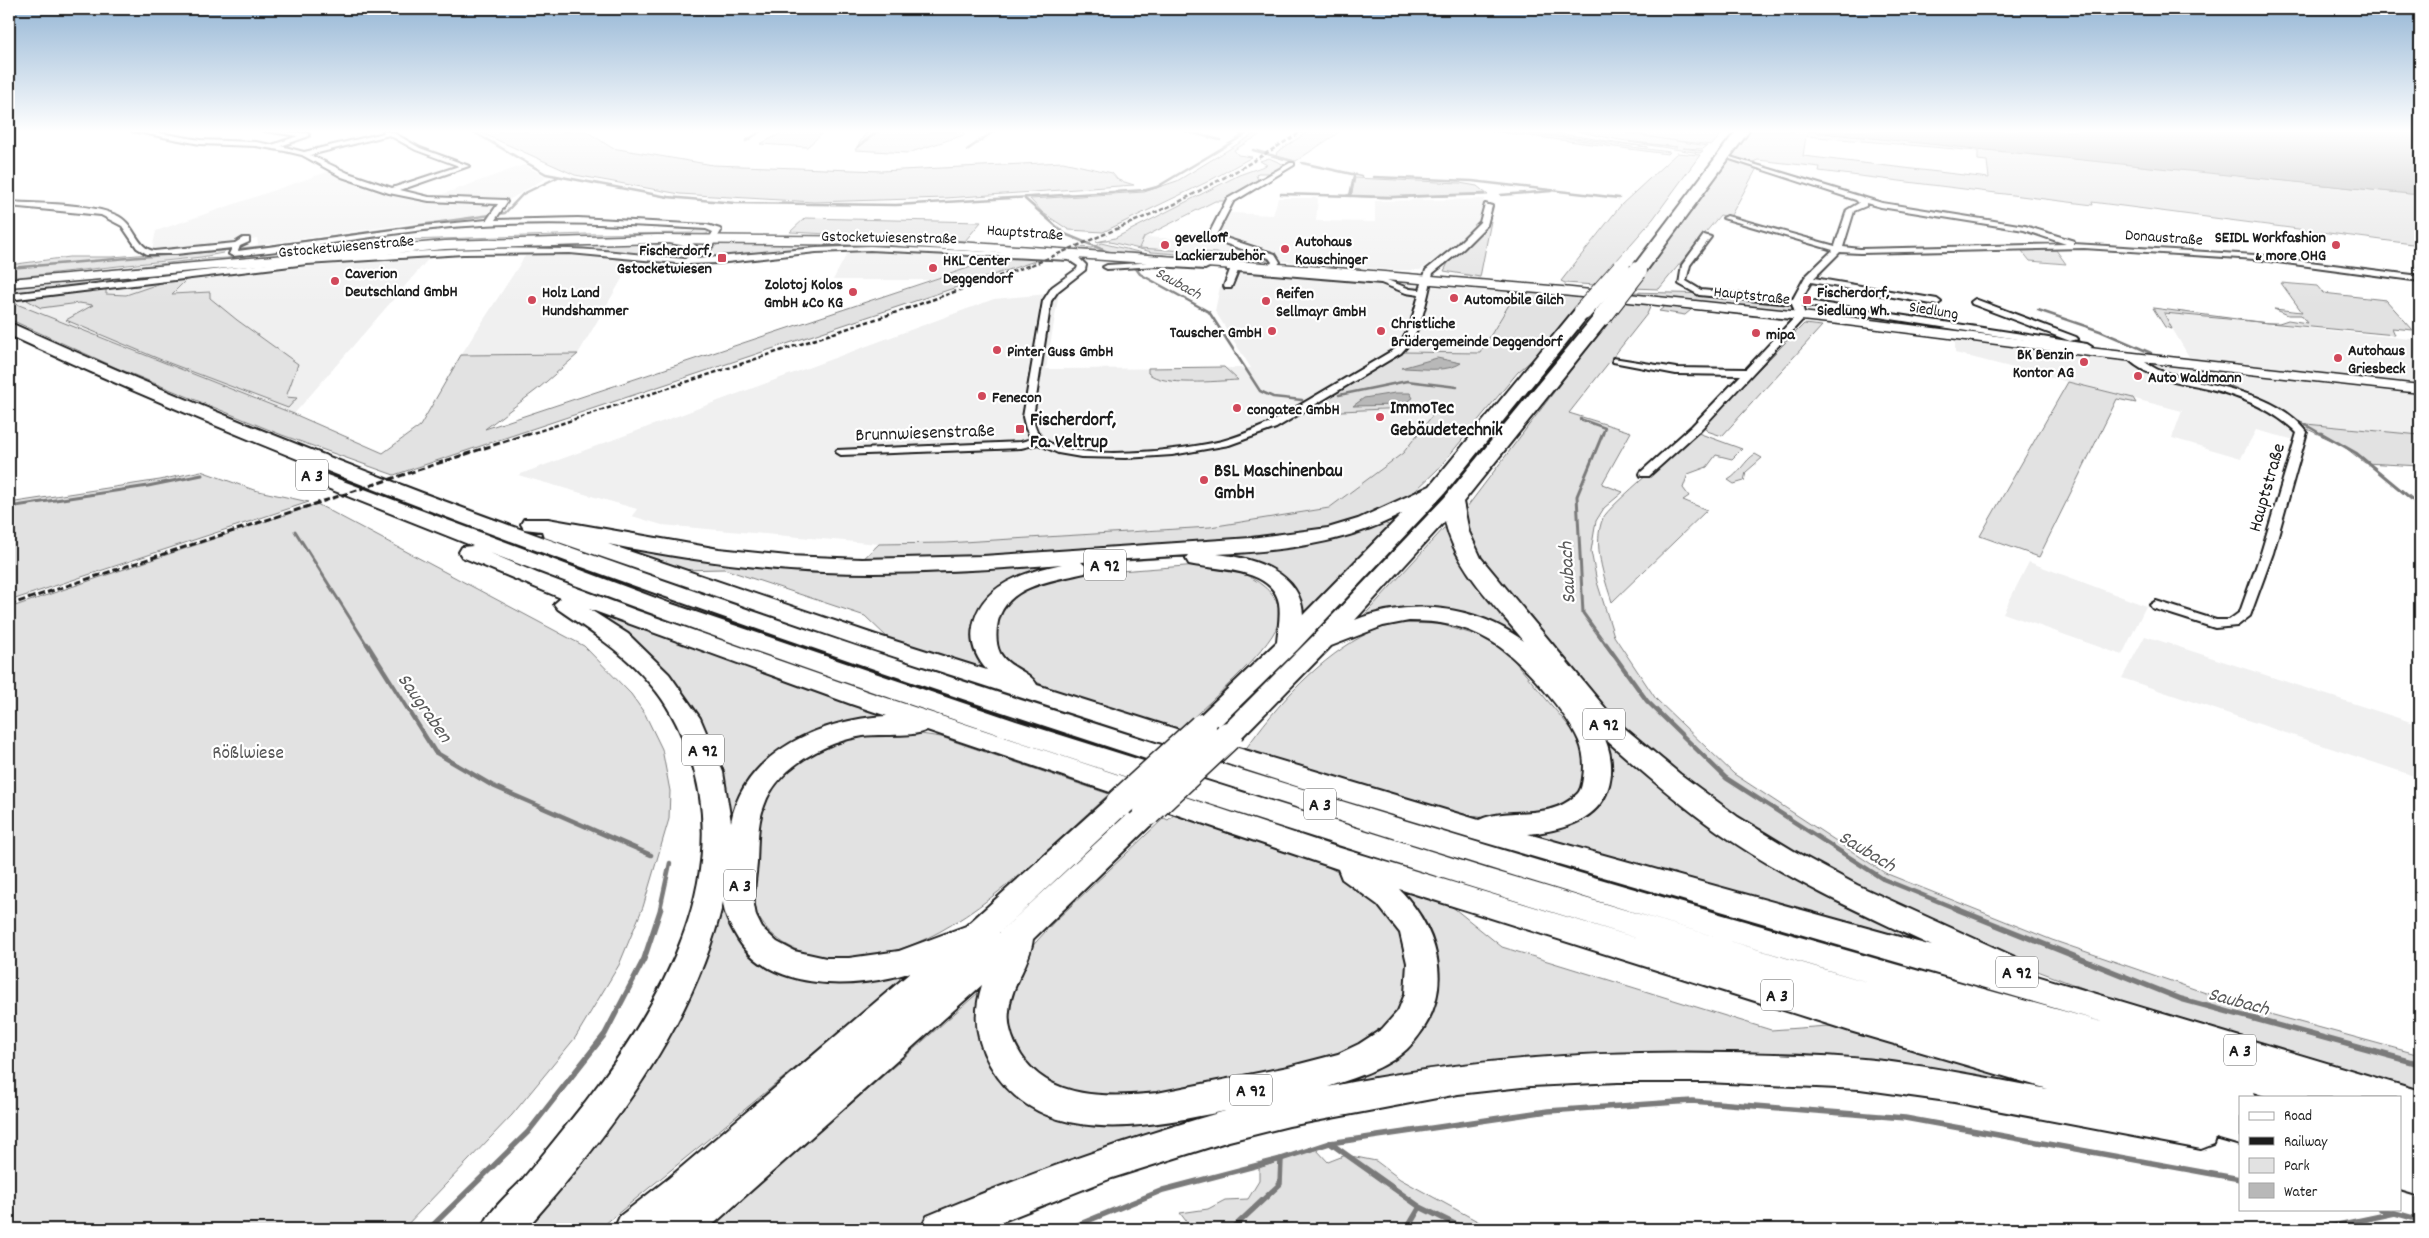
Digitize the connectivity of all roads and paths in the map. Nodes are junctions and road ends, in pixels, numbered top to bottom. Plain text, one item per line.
1 (385, 189) edge
2 (399, 189) edge
3 (1250, 189) edge
4 (1691, 189) edge
5 (1694, 189) edge
6 (1817, 189) edge
7 (392, 191) junction
8 (1861, 201) junction
9 (9, 204) edge
10 (1488, 206) dead end
11 (492, 218) junction
12 (1727, 218) dead end
13 (1651, 230) dead end
14 (1707, 237) dead end
15 (657, 238) junction
16 (702, 238) junction
17 (714, 238) junction
18 (246, 240) dead end
19 (2057, 243) junction
20 (235, 248) junction
21 (694, 248) junction
22 (1838, 249) junction
23 (1103, 254) joint
24 (1145, 261) junction
25 (687, 262) junction
26 (1628, 266) junction
27 (1107, 267) dead end
28 (1274, 267) junction
29 (1235, 269) junction
30 (1428, 279) junction
31 (1808, 279) junction
32 (2420, 279) edge
33 (9, 283) edge
34 (1228, 286) dead end
35 (1425, 293) junction
36 (9, 297) edge
37 (1797, 300) junction
38 (1937, 302) dead end
39 (1975, 302) dead end
40 (1801, 316) junction
41 (9, 329) edge
42 (9, 344) edge
43 (2092, 350) junction
44 (2131, 357) junction
45 (1616, 360) dead end
46 (1750, 372) junction
47 (2420, 388) edge
48 (1039, 441) junction
49 (841, 452) dead end
50 (331, 465) junction
51 (1645, 474) dead end
52 (1445, 495) junction
53 (433, 524) junction
54 (532, 524) junction
55 (529, 578) junction
56 (2156, 605) dead end
57 (1322, 641) junction
58 (1289, 644) junction
59 (1042, 696) junction
60 (938, 725) junction
61 (1134, 808) junction
62 (1469, 828) junction
63 (1318, 852) junction
64 (980, 932) junction
65 (1018, 934) junction
66 (2090, 1004) junction
67 (2320, 1096) edge
68 (2387, 1096) edge
69 (2402, 1101) edge
70 (2239, 1102) edge
71 (2420, 1106) edge
72 (2402, 1118) edge
73 (2420, 1123) edge
74 (2239, 1129) edge
75 (2239, 1140) edge
76 (2402, 1148) edge
77 (2420, 1152) edge
78 (2402, 1174) edge
79 (2420, 1179) edge
80 (501, 1229) edge
81 (633, 1229) edge
82 (680, 1229) edge
83 (940, 1229) edge

1 - 7 street
2 - 7 street
3 - 28 street
4 - 13 highway
5 - 26 highway
6 - 8 street, Donaustraße
7 - 11 street
8 - 19 street, Donaustraße
8 - 22 street
9 - 20 street
10 - 30 street
11 - 17 street
11 - 20 street
12 - 22 street, Donaustraße
14 - 37 street, Siedlung
15 - 16 main road
15 - 21 street
15 - 33 main road
16 - 17 main road
16 - 21 street
17 - 23 main road, Hauptstraße
17 - 25 street
18 - 20 street
19 - 22 street, Donaustraße
19 - 32 street, Donaustraße
21 - 25 street
22 - 31 street
23 - 24 main road, Hauptstraße
24 - 27 street, Hauptstraße
24 - 28 main road, Hauptstraße
24 - 29 street, Hauptstraße
25 - 36 street, Gstocketwiesenstraße
25 - 48 street, Gstocketwiesenstraße
26 - 52 highway, bridge
26 - 52 highway, bridge
28 - 30 main road, Hauptstraße
29 - 34 street
29 - 35 street, Hauptstraße
30 - 35 street
30 - 40 main road, Hauptstraße
31 - 37 street
31 - 38 street, Siedlung
35 - 48 street
37 - 40 street
37 - 43 street, Siedlung
39 - 43 street, Siedlung
40 - 43 main road, Hauptstraße
40 - 46 street
41 - 50 highway, A 3
42 - 53 highway, A 3
43 - 44 main road, Hauptstraße
44 - 47 main road, Hauptstraße
44 - 56 street, Hauptstraße
45 - 46 street
46 - 51 street
48 - 49 street, Brunnwiesenstraße
50 - 54 highway, A 3
50 - 67 highway, A 3
52 - 54 highway, A 3
52 - 57 highway
52 - 58 highway
52 - 66 highway, A 92
53 - 55 highway, A 3
53 - 70 highway, A 3
54 - 59 highway, A 3
55 - 60 highway, A 3
55 - 80 highway, A 92
57 - 61 highway, bridge
57 - 62 highway, A 3
58 - 59 highway, A 92
58 - 61 highway, bridge
59 - 62 highway, A 3
60 - 63 highway, A 3
60 - 64 highway, A 3
61 - 64 highway
61 - 65 highway
62 - 66 highway, A 3
63 - 65 highway, A 92
63 - 74 highway, A 3
64 - 81 highway
65 - 82 highway
66 - 68 highway, A 3
69 - 71 highway
72 - 73 highway
75 - 83 highway
76 - 77 highway
78 - 79 highway

